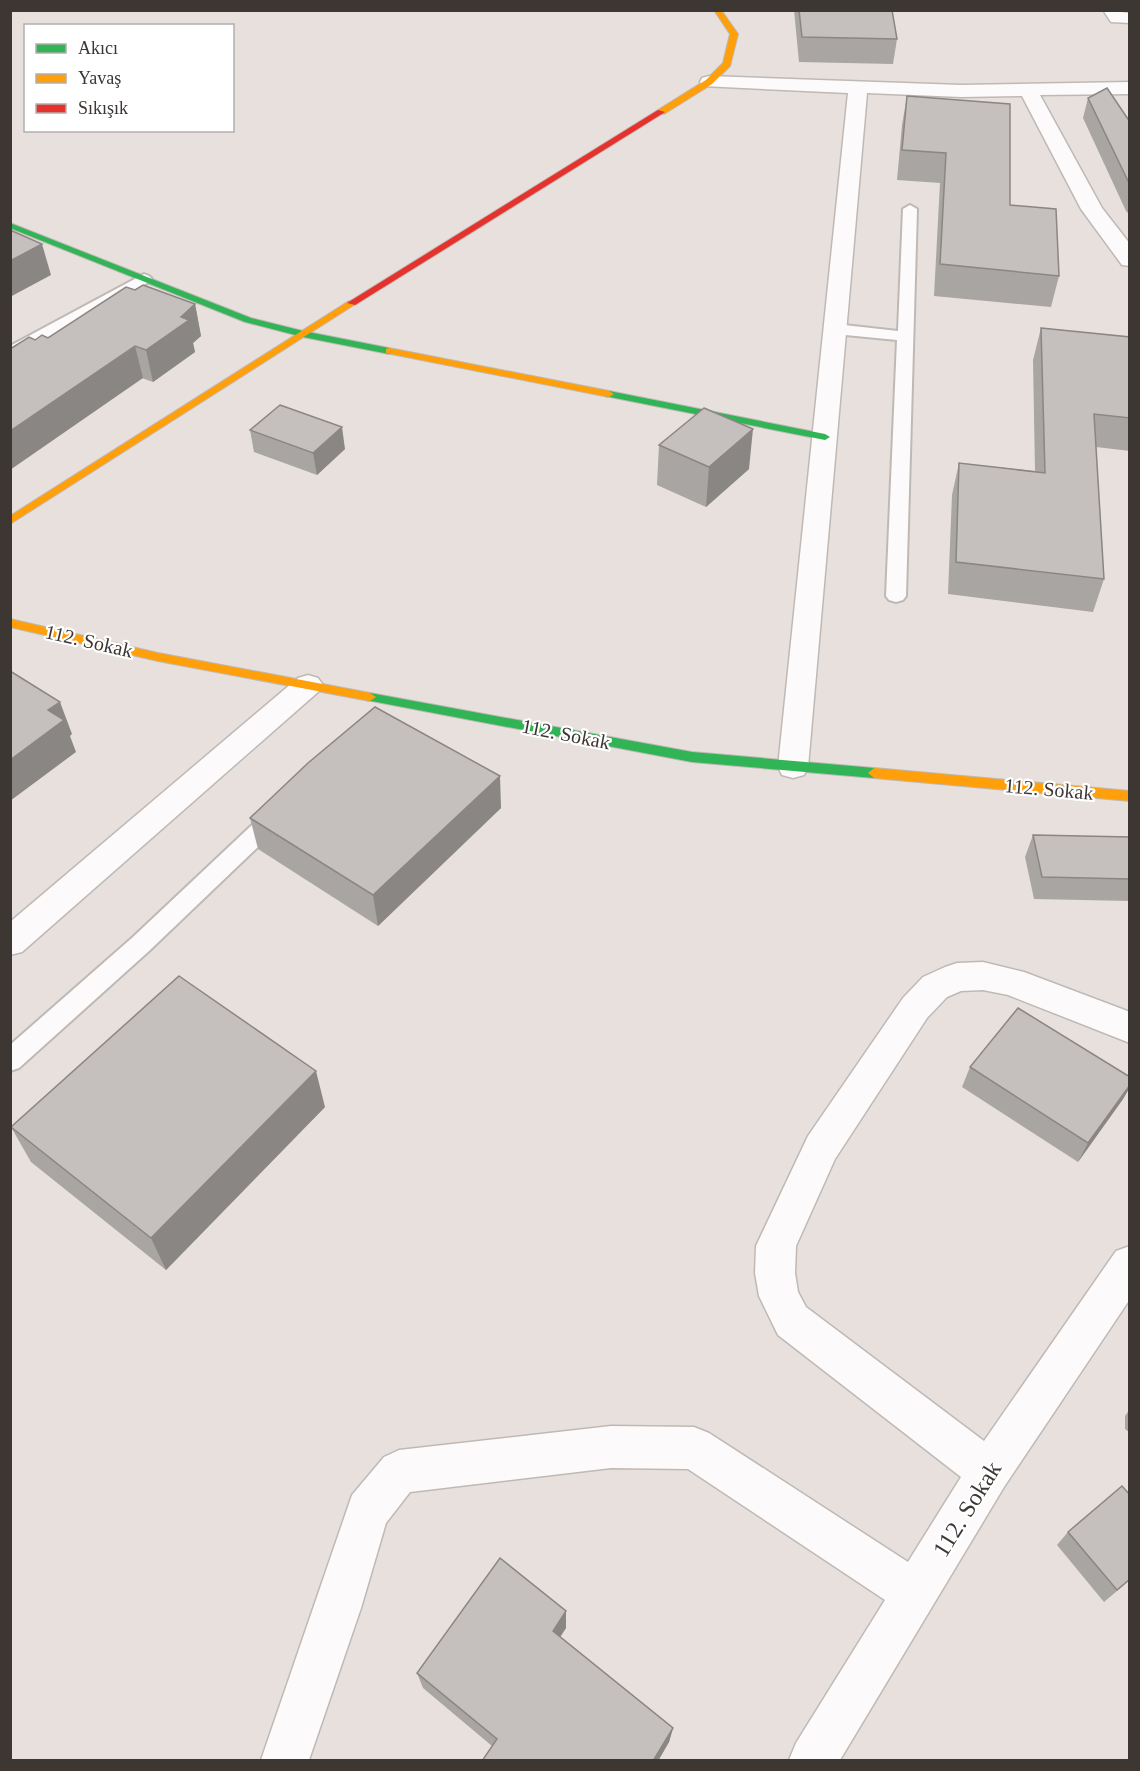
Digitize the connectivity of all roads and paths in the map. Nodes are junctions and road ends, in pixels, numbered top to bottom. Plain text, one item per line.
1 (717, 10) edge
2 (1111, 10) edge
3 (1130, 18) edge
4 (709, 82) junction
5 (858, 87) junction
6 (1130, 88) edge
7 (1028, 90) junction
8 (910, 208) dead end
9 (10, 225) edge
10 (1130, 260) edge
11 (144, 279) junction
12 (835, 329) junction
13 (303, 334) junction
14 (905, 336) junction
15 (10, 353) edge
16 (825, 437) junction
17 (10, 521) edge
18 (896, 596) dead end
19 (10, 623) edge
20 (308, 685) junction
21 (396, 702) junction
22 (379, 718) edge
23 (793, 766) junction
24 (1130, 796) edge
25 (294, 798) edge
26 (10, 942) edge
27 (1130, 1028) edge
28 (10, 1061) edge
29 (1130, 1263) edge
30 (989, 1472) junction
31 (915, 1593) junction
32 (285, 1761) edge
33 (813, 1761) edge

1 - 4 street
2 - 3 street
4 - 5 street
4 - 13 street
5 - 7 street
5 - 12 street
6 - 7 street
7 - 10 street
8 - 14 lane
9 - 11 street
11 - 13 street
11 - 15 lane
12 - 14 lane
12 - 16 street
13 - 16 street
13 - 17 street
14 - 18 lane
16 - 23 street
19 - 20 street, 112. Sokak
20 - 21 street, 112. Sokak
20 - 26 street
21 - 22 lane
21 - 23 street, 112. Sokak
23 - 24 street, 112. Sokak
25 - 28 lane
27 - 30 street
29 - 30 street, 112. Sokak
30 - 31 street, 112. Sokak
31 - 32 street
31 - 33 street, 112. Sokak

